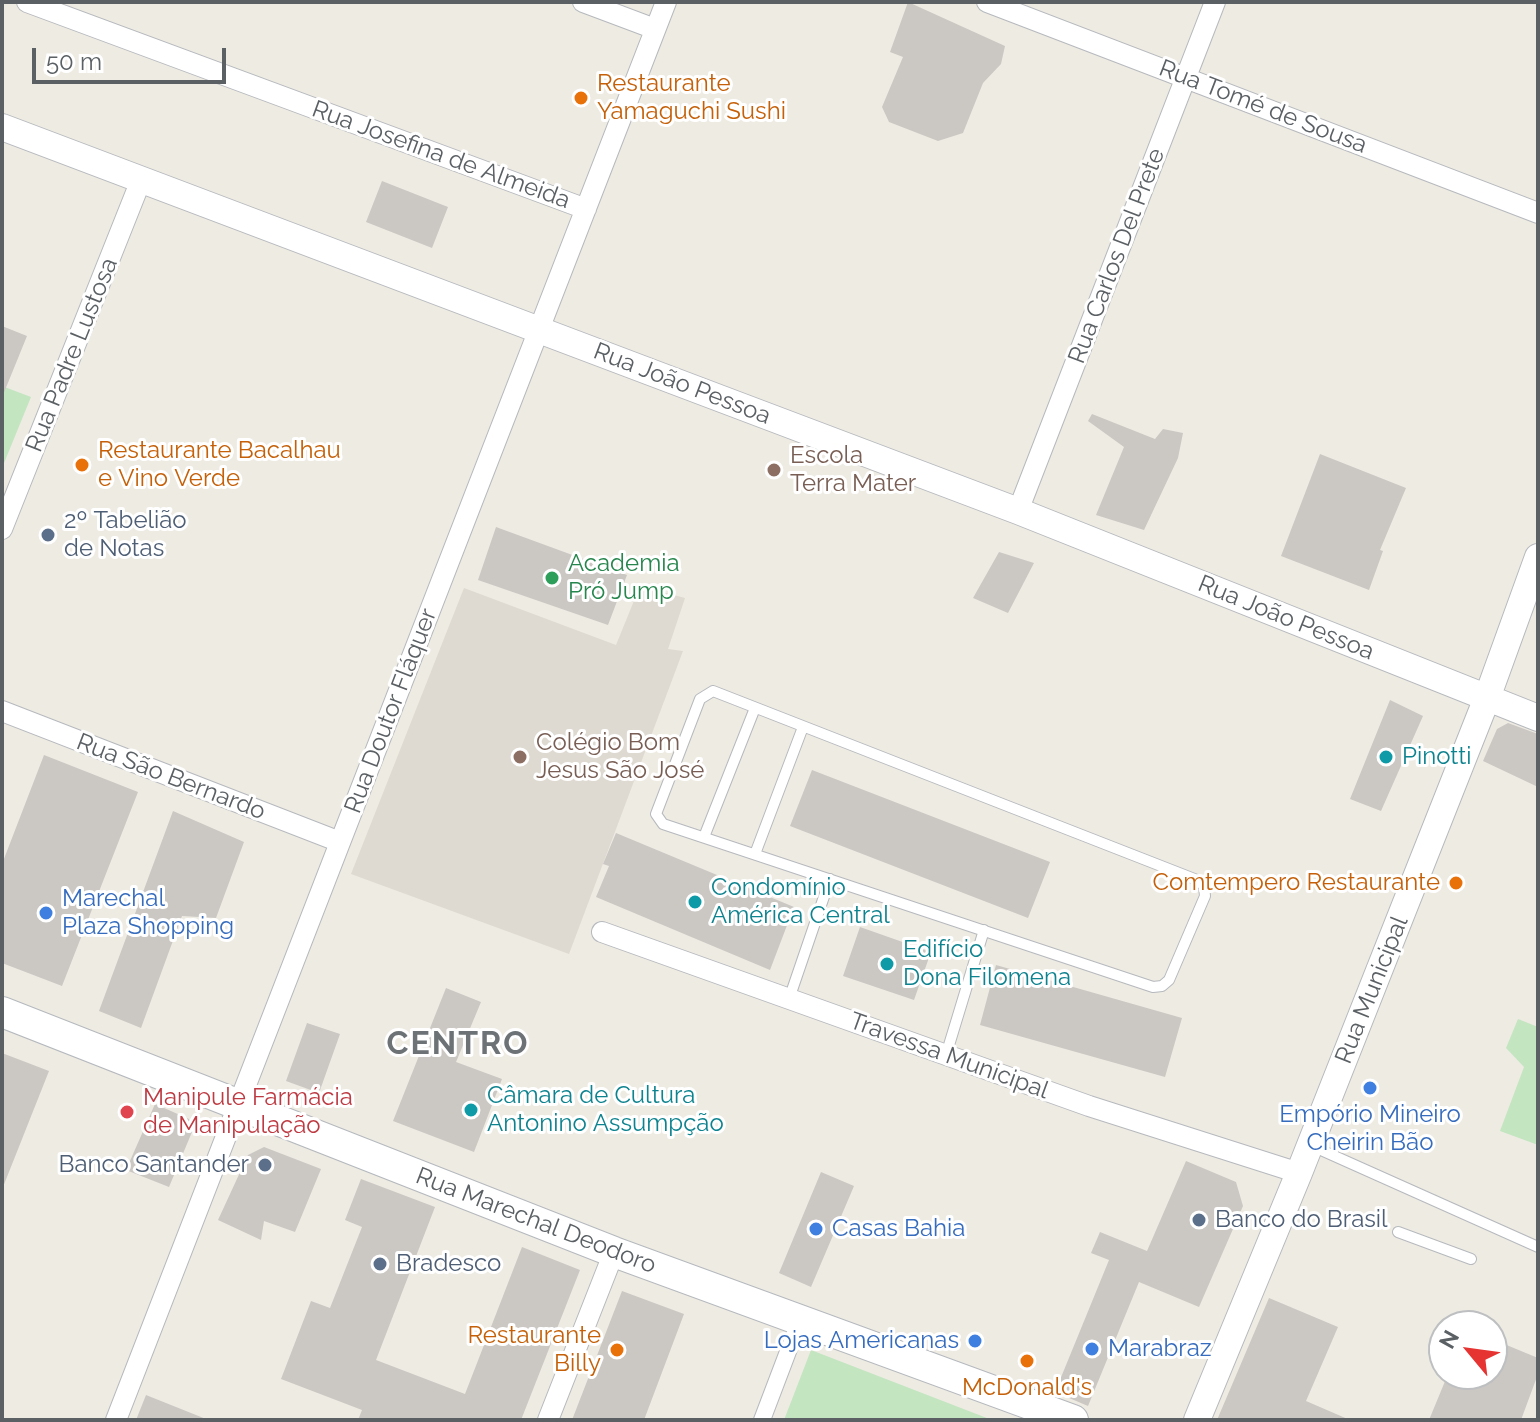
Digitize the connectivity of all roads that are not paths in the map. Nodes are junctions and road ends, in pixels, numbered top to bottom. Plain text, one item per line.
1 (27, 2) edge
2 (583, 2) edge
3 (666, 2) edge
4 (987, 2) edge
5 (1215, 2) edge
6 (655, 29) junction
7 (1186, 78) junction
8 (2, 127) edge
9 (141, 180) junction
10 (586, 209) junction
11 (1538, 213) edge
12 (538, 330) junction
13 (1018, 511) junction
14 (2, 529) edge
15 (1538, 557) edge
16 (1487, 698) junction
17 (755, 708) junction
18 (2, 711) edge
19 (1538, 718) edge
20 (803, 727) junction
21 (704, 837) junction
22 (340, 842) junction
23 (755, 854) junction
24 (830, 879) junction
25 (984, 930) junction
26 (602, 932) dead end
27 (789, 999) junction
28 (2, 1012) edge
29 (946, 1055) junction
30 (238, 1106) junction
31 (1310, 1145) junction
32 (1299, 1173) junction
33 (1398, 1232) dead end
34 (1538, 1247) edge
35 (614, 1252) junction
36 (1471, 1259) dead end
37 (800, 1320) junction
38 (116, 1420) edge
39 (548, 1420) edge
40 (762, 1420) edge
41 (1073, 1420) edge
42 (1197, 1420) edge

1 - 10 street, Rua Josefina de Almeida
2 - 6 street
3 - 6 street, Rua Doutor Fláquer
4 - 7 street, Rua Tomé de Sousa
5 - 7 street, Rua Carlos Del Prete
6 - 10 street, Rua Doutor Fláquer
7 - 11 street, Rua Tomé de Sousa
7 - 13 street, Rua Carlos Del Prete
8 - 9 street, Rua João Pessoa
9 - 12 street, Rua João Pessoa
9 - 14 street, Rua Padre Lustosa
10 - 12 street, Rua Doutor Fláquer
12 - 13 street, Rua João Pessoa
12 - 22 street, Rua Doutor Fláquer
13 - 16 street, Rua João Pessoa
15 - 16 street, Rua Municipal
16 - 19 street, Rua João Pessoa
16 - 31 street, Rua Municipal
17 - 20 lane
17 - 21 lane
17 - 21 lane
18 - 22 street, Rua São Bernardo
20 - 23 lane
20 - 25 lane
21 - 23 lane
22 - 30 street, Rua Doutor Fláquer
23 - 24 lane
24 - 25 lane
24 - 27 lane
25 - 29 lane
26 - 27 street, Travessa Municipal
27 - 29 street, Travessa Municipal
28 - 30 main road, Rua Marechal Deodoro
29 - 32 street, Travessa Municipal
30 - 35 main road, Rua Marechal Deodoro
30 - 38 street, Rua Doutor Fláquer
31 - 32 street, Rua Municipal
31 - 34 lane
32 - 42 street, Rua Municipal
33 - 36 lane
35 - 37 main road, Rua Marechal Deodoro
35 - 39 street
37 - 40 street
37 - 41 main road, Rua Marechal Deodoro

